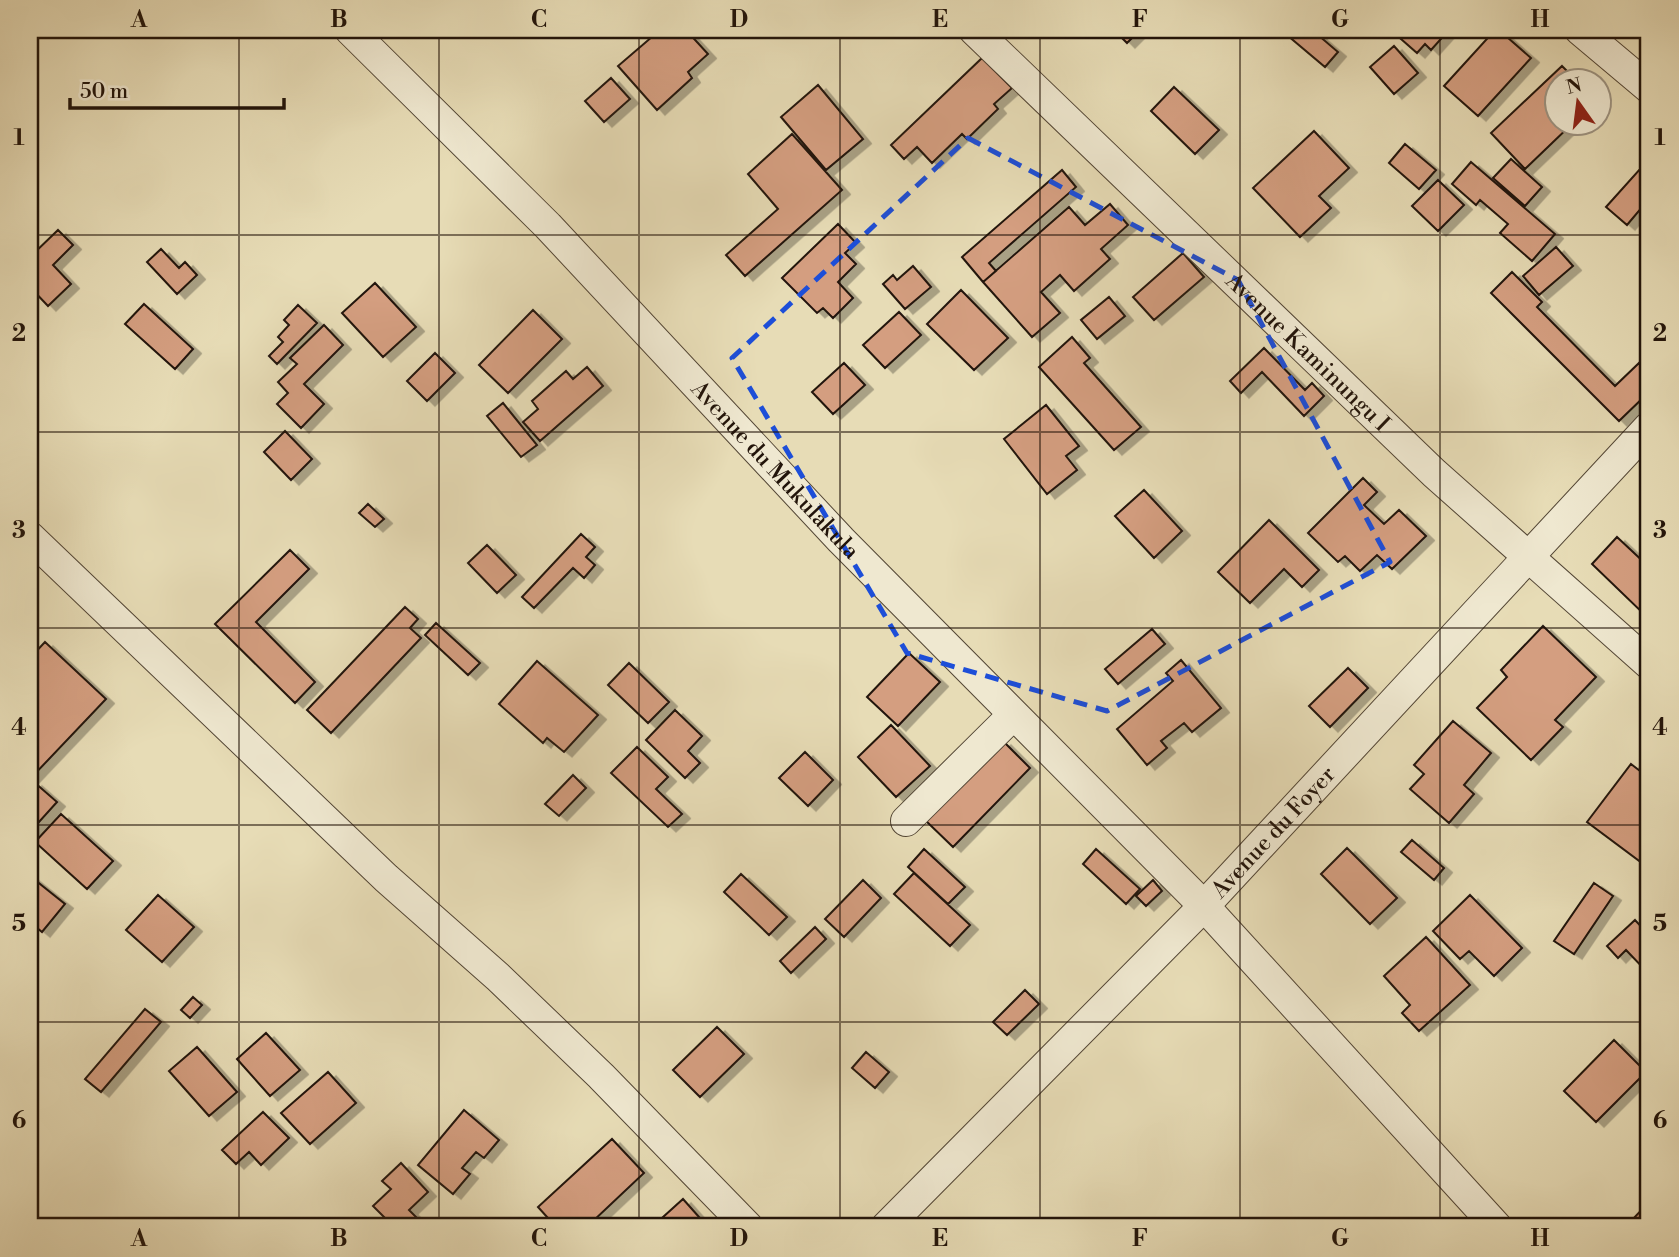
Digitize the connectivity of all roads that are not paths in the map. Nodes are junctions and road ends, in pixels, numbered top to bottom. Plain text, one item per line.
1 (350, 30) edge
2 (974, 30) edge
3 (1580, 30) edge
4 (1649, 88) edge
5 (1649, 427) edge
6 (30, 537) edge
7 (1529, 555) junction
8 (1649, 664) edge
9 (1013, 715) junction
10 (905, 821) dead end
11 (1204, 906) junction
12 (748, 1227) edge
13 (886, 1227) edge
14 (1497, 1227) edge

1 - 9 street, Avenue du Mukulakula
2 - 7 street, Avenue Kaminungu I
3 - 4 street
5 - 7 street, Avenue du Foyer
6 - 12 street
7 - 8 street, Avenue Kaminungu I
7 - 11 street, Avenue du Foyer
9 - 10 street
9 - 11 street, Avenue du Mukulakula
11 - 13 street, Avenue du Foyer
11 - 14 street, Avenue du Mukulakula

